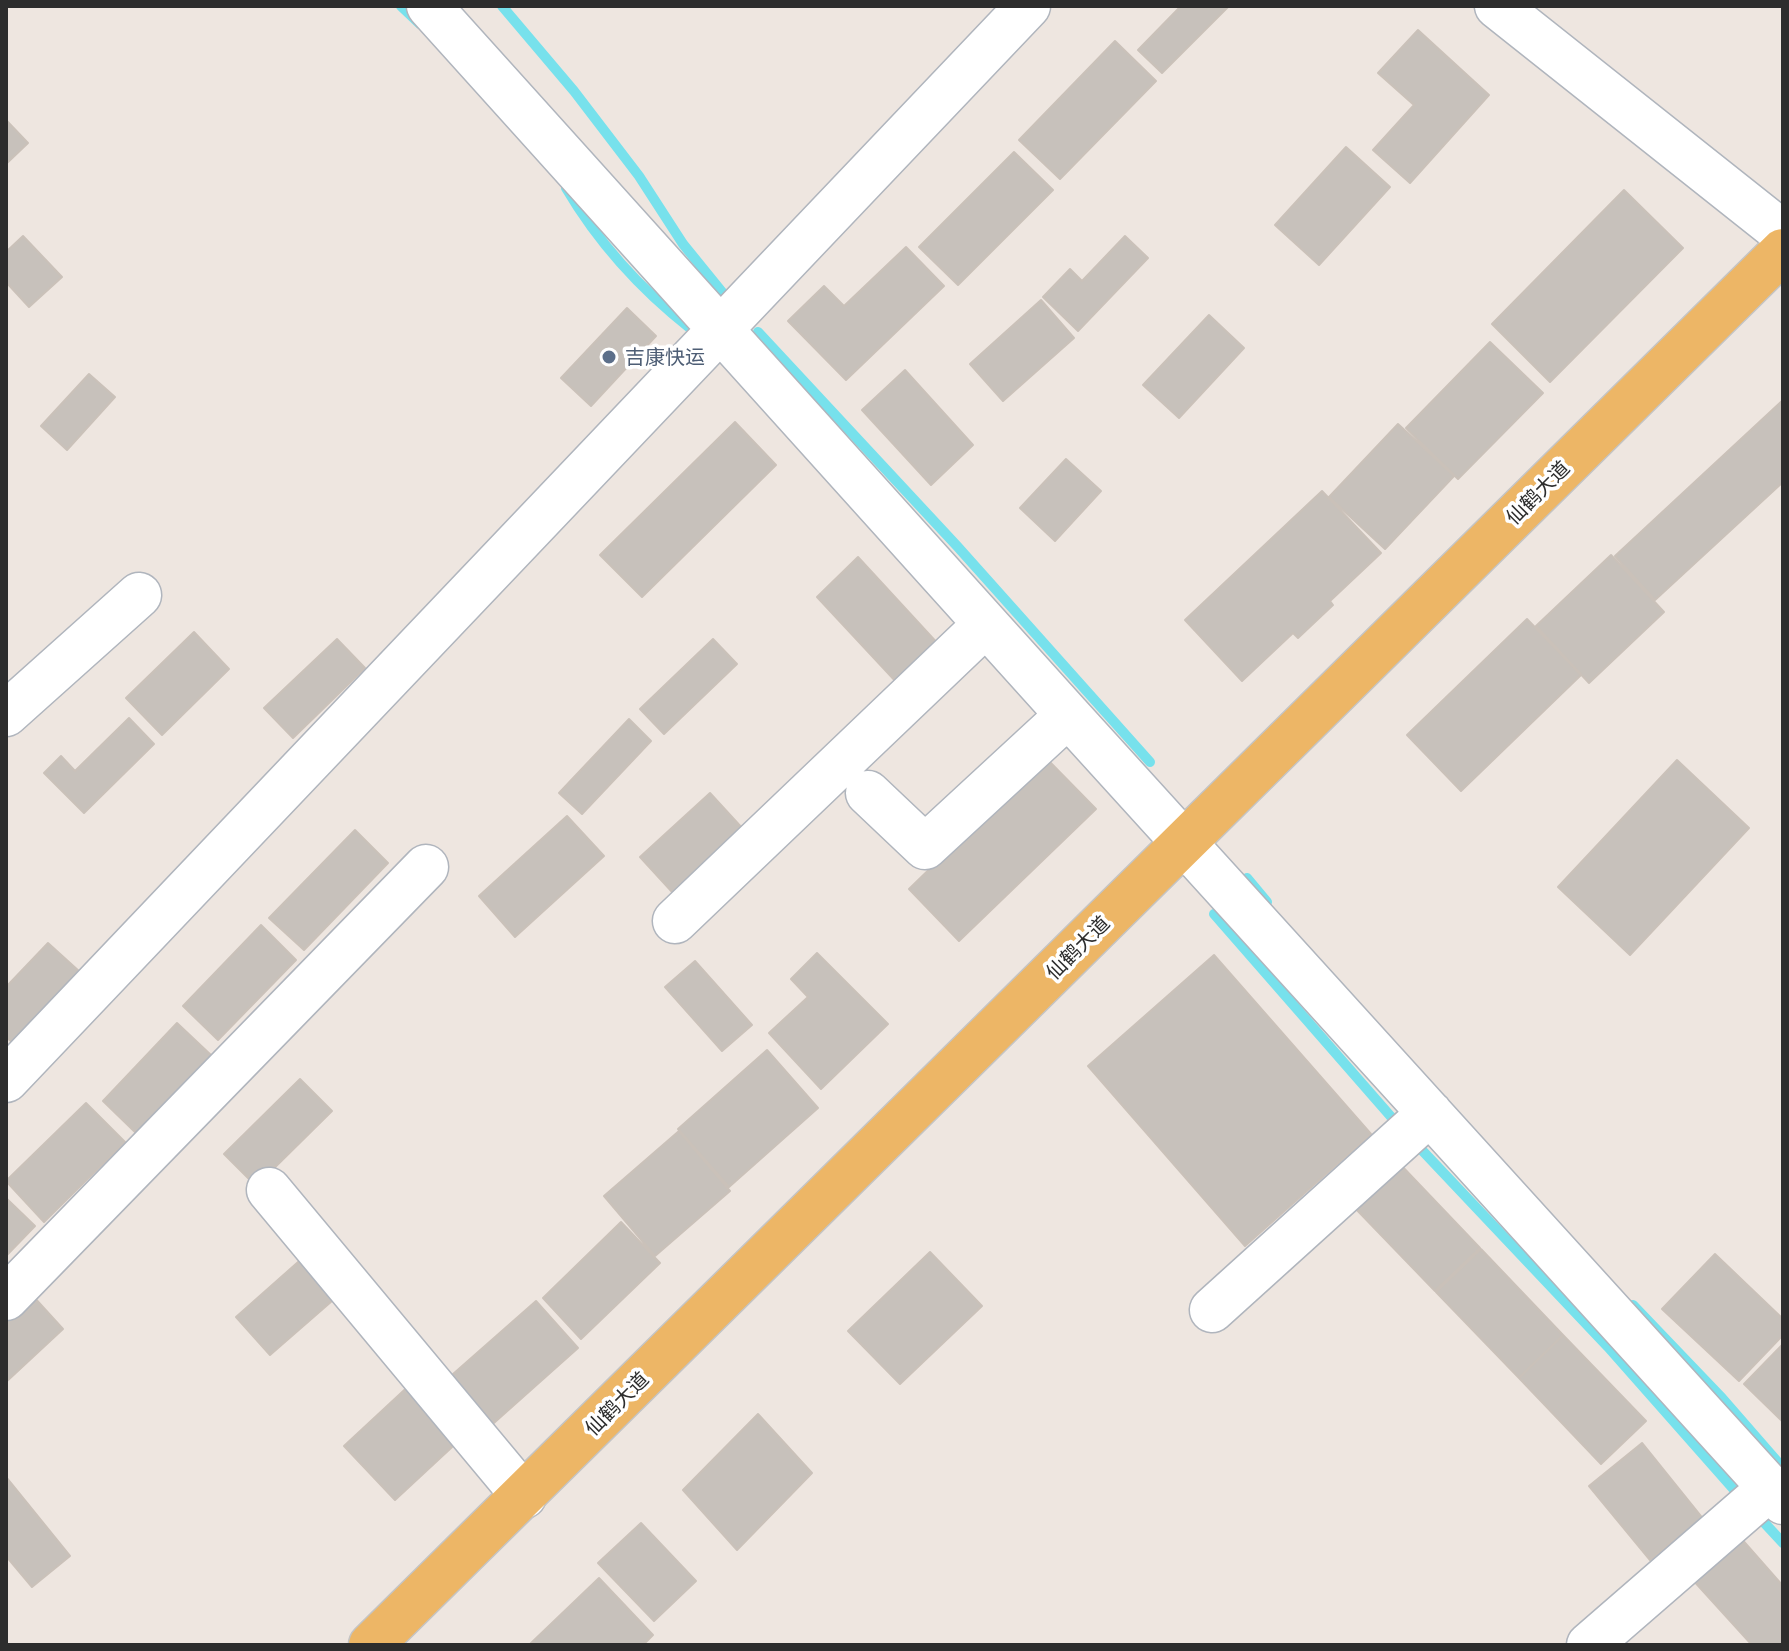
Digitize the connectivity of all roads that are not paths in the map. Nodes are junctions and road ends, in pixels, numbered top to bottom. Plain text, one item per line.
1 (429, 6) edge
2 (1028, 6) edge
3 (1497, 6) edge
4 (1783, 233) edge
5 (1783, 251) edge
6 (720, 330) junction
7 (139, 595) dead end
8 (986, 624) junction
9 (6, 714) edge
10 (1068, 715) junction
11 (868, 793) dead end
12 (1184, 843) junction
13 (426, 867) dead end
14 (675, 921) dead end
15 (6, 1080) edge
16 (1430, 1113) junction
17 (269, 1190) dead end
18 (6, 1298) edge
19 (1212, 1310) dead end
20 (1776, 1495) edge
21 (524, 1496) junction
22 (371, 1645) edge
23 (1589, 1645) edge

1 - 6 street
2 - 6 street
3 - 4 street
5 - 12 main road, 仙鹤大道
6 - 8 street
6 - 15 street
7 - 9 street
8 - 10 street
8 - 14 street
10 - 11 street
10 - 12 street
12 - 16 street
12 - 21 main road, 仙鹤大道
13 - 18 street
16 - 19 street
16 - 20 street
17 - 21 street
20 - 23 street
21 - 22 main road, 仙鹤大道

